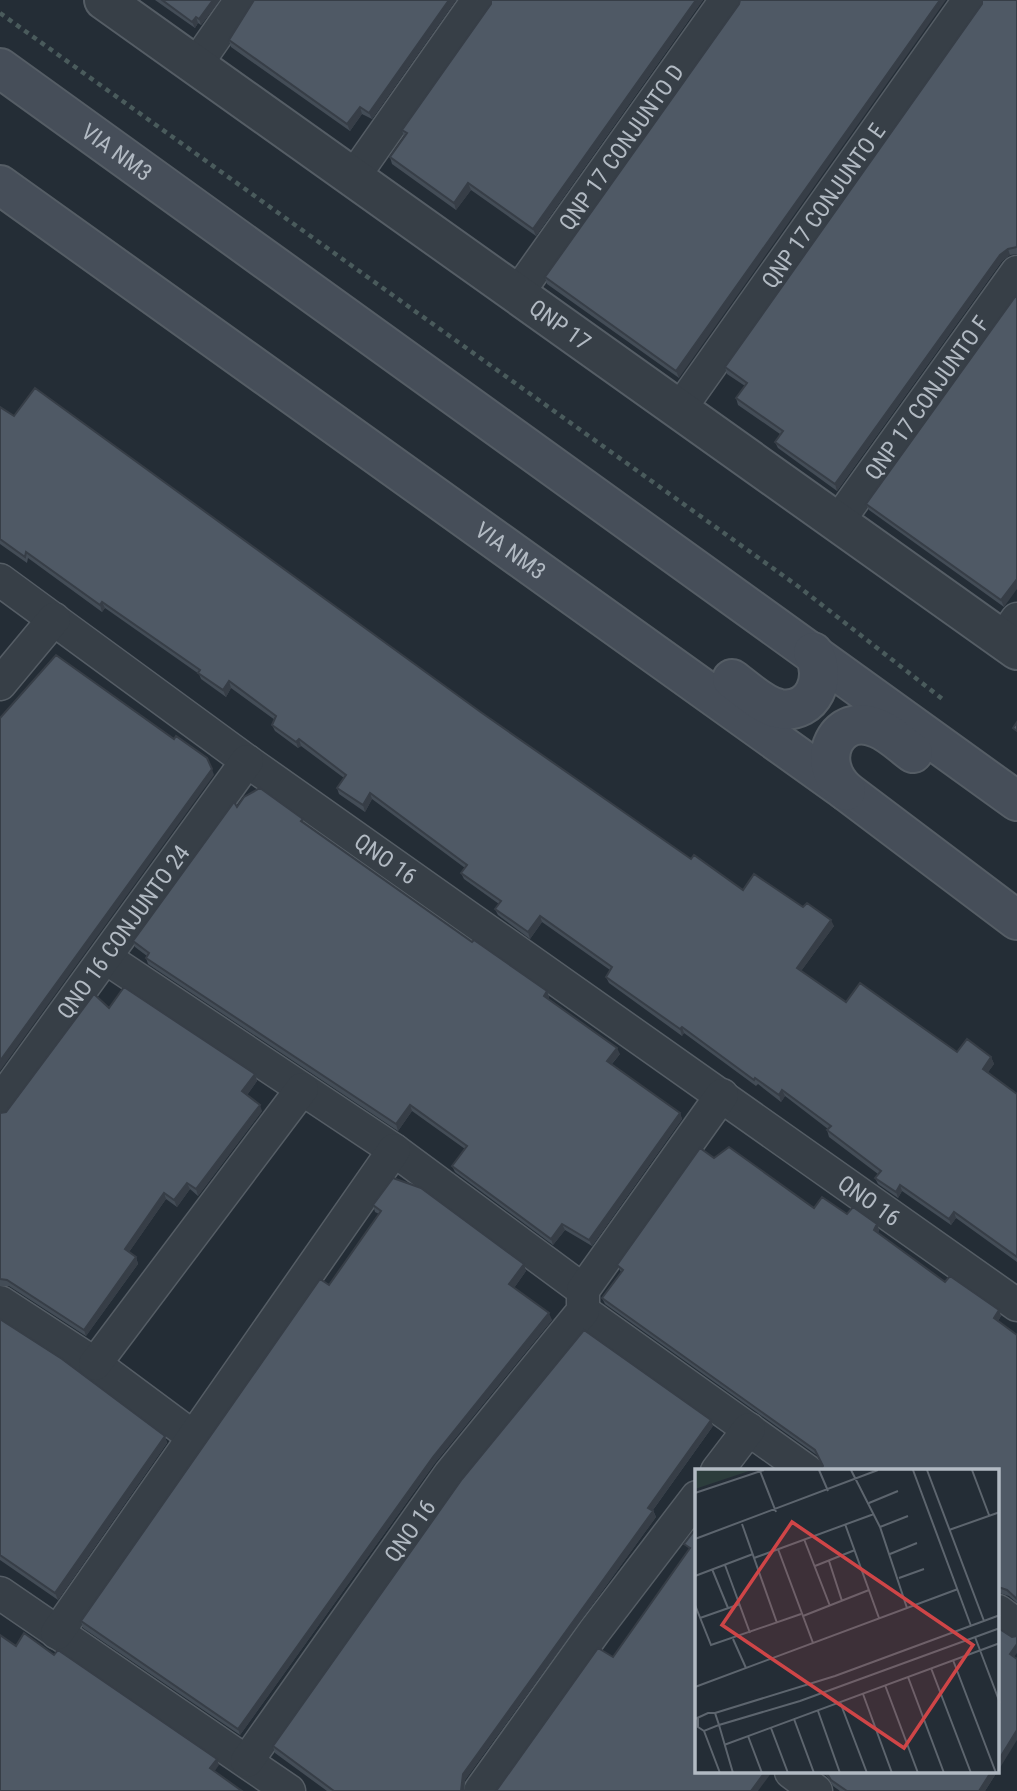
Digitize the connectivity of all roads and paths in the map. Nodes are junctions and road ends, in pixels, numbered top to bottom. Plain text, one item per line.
1 (104, 0) edge
2 (241, 0) edge
3 (478, 0) edge
4 (726, 0) edge
5 (970, 0) edge
6 (0, 13) edge
7 (195, 66) junction
8 (0, 68) edge
9 (352, 179) junction
10 (0, 185) edge
11 (1017, 272) edge
12 (517, 294) junction
13 (679, 410) junction
14 (837, 523) junction
15 (498, 544) junction
16 (0, 580) edge
17 (54, 619) junction
18 (1012, 636) edge
19 (813, 652) junction
20 (0, 684) edge
21 (952, 706) dead end
22 (247, 761) junction
23 (846, 791) junction
24 (1017, 801) edge
25 (1017, 828) edge
26 (1017, 920) edge
27 (106, 958) junction
28 (302, 1089) junction
29 (722, 1095) junction
30 (0, 1102) edge
31 (394, 1150) junction
32 (583, 1301) junction
33 (0, 1302) edge
34 (1017, 1305) edge
35 (95, 1364) junction
36 (749, 1429) junction
37 (192, 1436) junction
38 (719, 1469) edge
39 (804, 1469) edge
40 (695, 1500) edge
41 (0, 1593) edge
42 (1000, 1612) edge
43 (1017, 1625) edge
44 (57, 1633) junction
45 (247, 1760) junction
46 (788, 1774) edge
47 (793, 1774) edge
48 (289, 1791) edge
49 (480, 1791) edge
50 (774, 1791) edge
51 (816, 1791) edge

1 - 7 street, QNP 17
2 - 7 street
3 - 9 street
4 - 12 street, QNP 17 CONJUNTO D
5 - 13 street, QNP 17 CONJUNTO E
6 - 21 path
7 - 9 street, QNP 17
8 - 19 main road, VIA NM3
9 - 12 street, QNP 17
10 - 15 main road, VIA NM3
11 - 14 street, QNP 17 CONJUNTO F
12 - 13 street, QNP 17
13 - 14 street, QNP 17
14 - 18 street, QNP 17
15 - 19 main road
15 - 23 main road, VIA NM3
16 - 17 street, QNO 16
17 - 20 street
17 - 22 street, QNO 16
19 - 24 main road, VIA NM3
22 - 27 street, QNO 16 CONJUNTO 24
22 - 29 street, QNO 16
23 - 25 main road
23 - 26 main road, VIA NM3
27 - 28 street
27 - 30 street, QNO 16 CONJUNTO 24
28 - 31 street
28 - 35 street
29 - 32 street, QNO 16
29 - 34 street, QNO 16
31 - 32 street
31 - 37 street
32 - 36 street
32 - 45 street, QNO 16
33 - 35 street
35 - 37 street
36 - 38 street
36 - 39 street
37 - 44 street
40 - 49 street
41 - 44 street
42 - 43 street
44 - 45 street
45 - 48 street
46 - 50 street
47 - 51 street

